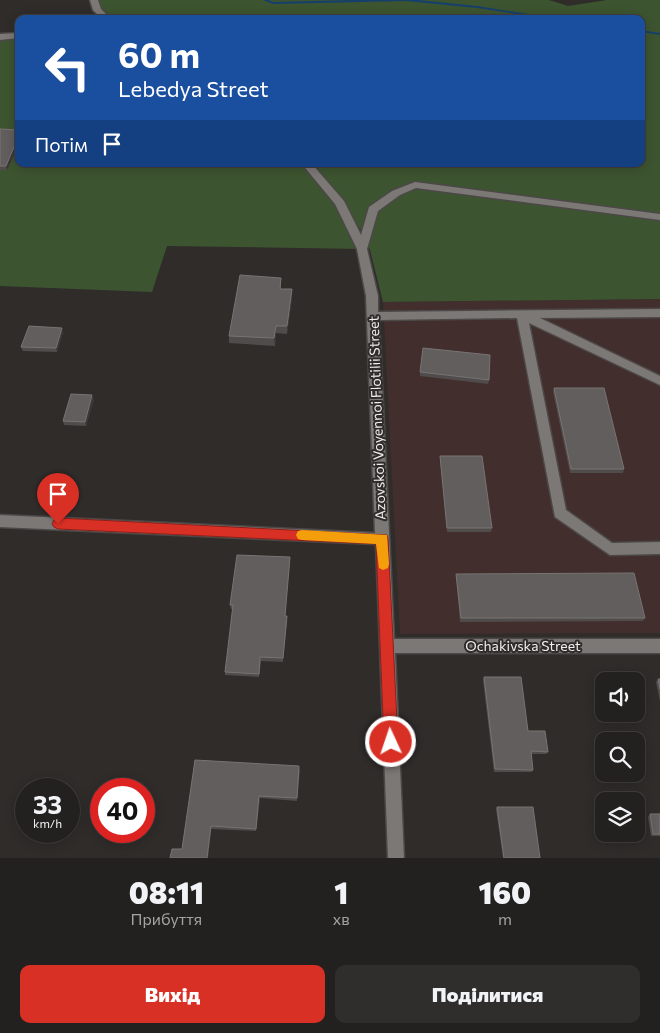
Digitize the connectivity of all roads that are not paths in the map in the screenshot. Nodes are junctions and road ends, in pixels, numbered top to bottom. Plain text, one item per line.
1 (94, 0) edge
2 (102, 15) edge
3 (15, 35) edge
4 (0, 37) edge
5 (310, 167) edge
6 (660, 217) edge
7 (362, 249) junction
8 (660, 313) edge
9 (522, 314) junction
10 (372, 316) junction
11 (660, 381) edge
12 (0, 521) edge
13 (382, 539) junction
14 (660, 548) edge
15 (386, 646) junction
16 (660, 646) edge
17 (396, 858) edge

1 - 2 street
3 - 4 street
5 - 7 street
6 - 7 street
7 - 10 street, Azovskoi Voyennoi Flotilii Street
8 - 9 street
9 - 10 street
9 - 11 street
9 - 14 street
10 - 13 street, Azovskoi Voyennoi Flotilii Street
12 - 13 street
13 - 15 street, Azovskoi Voyennoi Flotilii Street
15 - 16 street, Ochakivska Street
15 - 17 street, Azovskoi Voyennoi Flotilii Street

